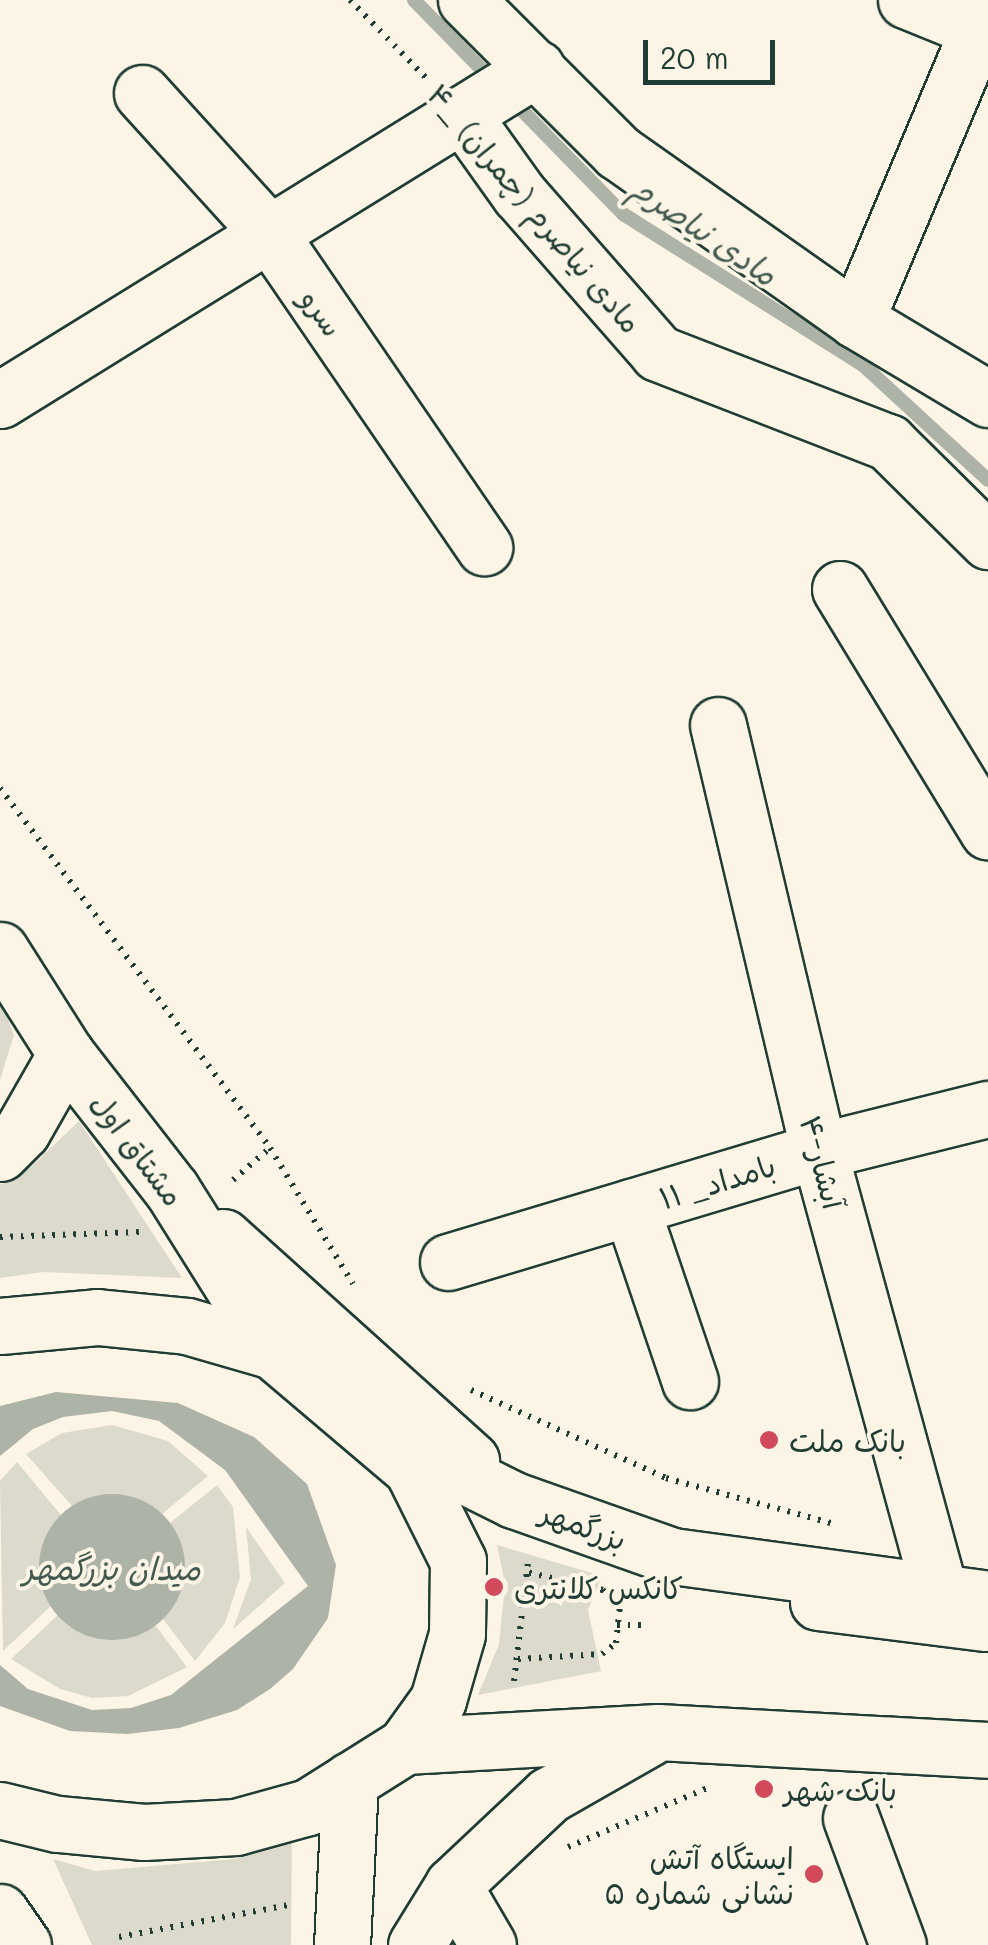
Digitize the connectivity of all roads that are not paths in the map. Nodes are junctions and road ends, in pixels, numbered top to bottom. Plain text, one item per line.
1 (466, 0) edge
2 (906, 0) edge
3 (984, 18) edge
4 (537, 68) junction
5 (142, 93) dead end
6 (464, 117) junction
7 (269, 233) junction
8 (856, 320) junction
9 (988, 398) edge
10 (0, 400) edge
11 (988, 541) edge
12 (484, 547) dead end
13 (840, 589) dead end
14 (718, 725) dead end
15 (988, 831) edge
16 (0, 950) edge
17 (66, 1054) junction
18 (988, 1109) edge
19 (819, 1151) junction
20 (0, 1153) edge
21 (631, 1207) junction
22 (158, 1210) junction
23 (448, 1262) dead end
24 (0, 1326) edge
25 (272, 1351) junction
26 (690, 1381) dead end
27 (372, 1430) junction
28 (526, 1504) junction
29 (965, 1598) edge
30 (988, 1624) edge
31 (988, 1726) edge
32 (658, 1732) junction
33 (548, 1738) junction
34 (404, 1746) junction
35 (988, 1750) edge
36 (350, 1780) junction
37 (0, 1810) edge
38 (851, 1818) dead end
39 (453, 1885) junction
40 (0, 1912) edge
41 (24, 1945) edge
42 (342, 1945) edge
43 (416, 1945) edge
44 (488, 1945) edge
45 (898, 1945) edge

1 - 4 street
2 - 3 street
3 - 8 street
4 - 6 street
4 - 8 street
5 - 7 street, سرو
6 - 7 street
6 - 11 street, ۴_ مادی نیاصرم (چمران)
7 - 10 street
7 - 12 street, سرو
8 - 9 street
13 - 15 street
14 - 19 street, ۴-آبشار
16 - 17 street, مشتاق اول
17 - 20 street
17 - 22 street, مشتاق اول
18 - 19 street, ۱۱ _بامداد
19 - 21 street, ۱۱ _بامداد
19 - 29 street, ۴-آبشار
21 - 23 street, ۱۱ _بامداد
21 - 26 street
22 - 25 street, مشتاق اول
22 - 28 street
24 - 25 street
25 - 27 street
27 - 28 street, بزرگمهر
27 - 34 street
28 - 29 street, بزرگمهر
28 - 30 street
31 - 33 street
32 - 33 street
32 - 35 street
32 - 39 street
33 - 34 street
34 - 36 street
36 - 37 street
36 - 42 street
38 - 45 street
39 - 43 street
39 - 44 street
40 - 41 street

